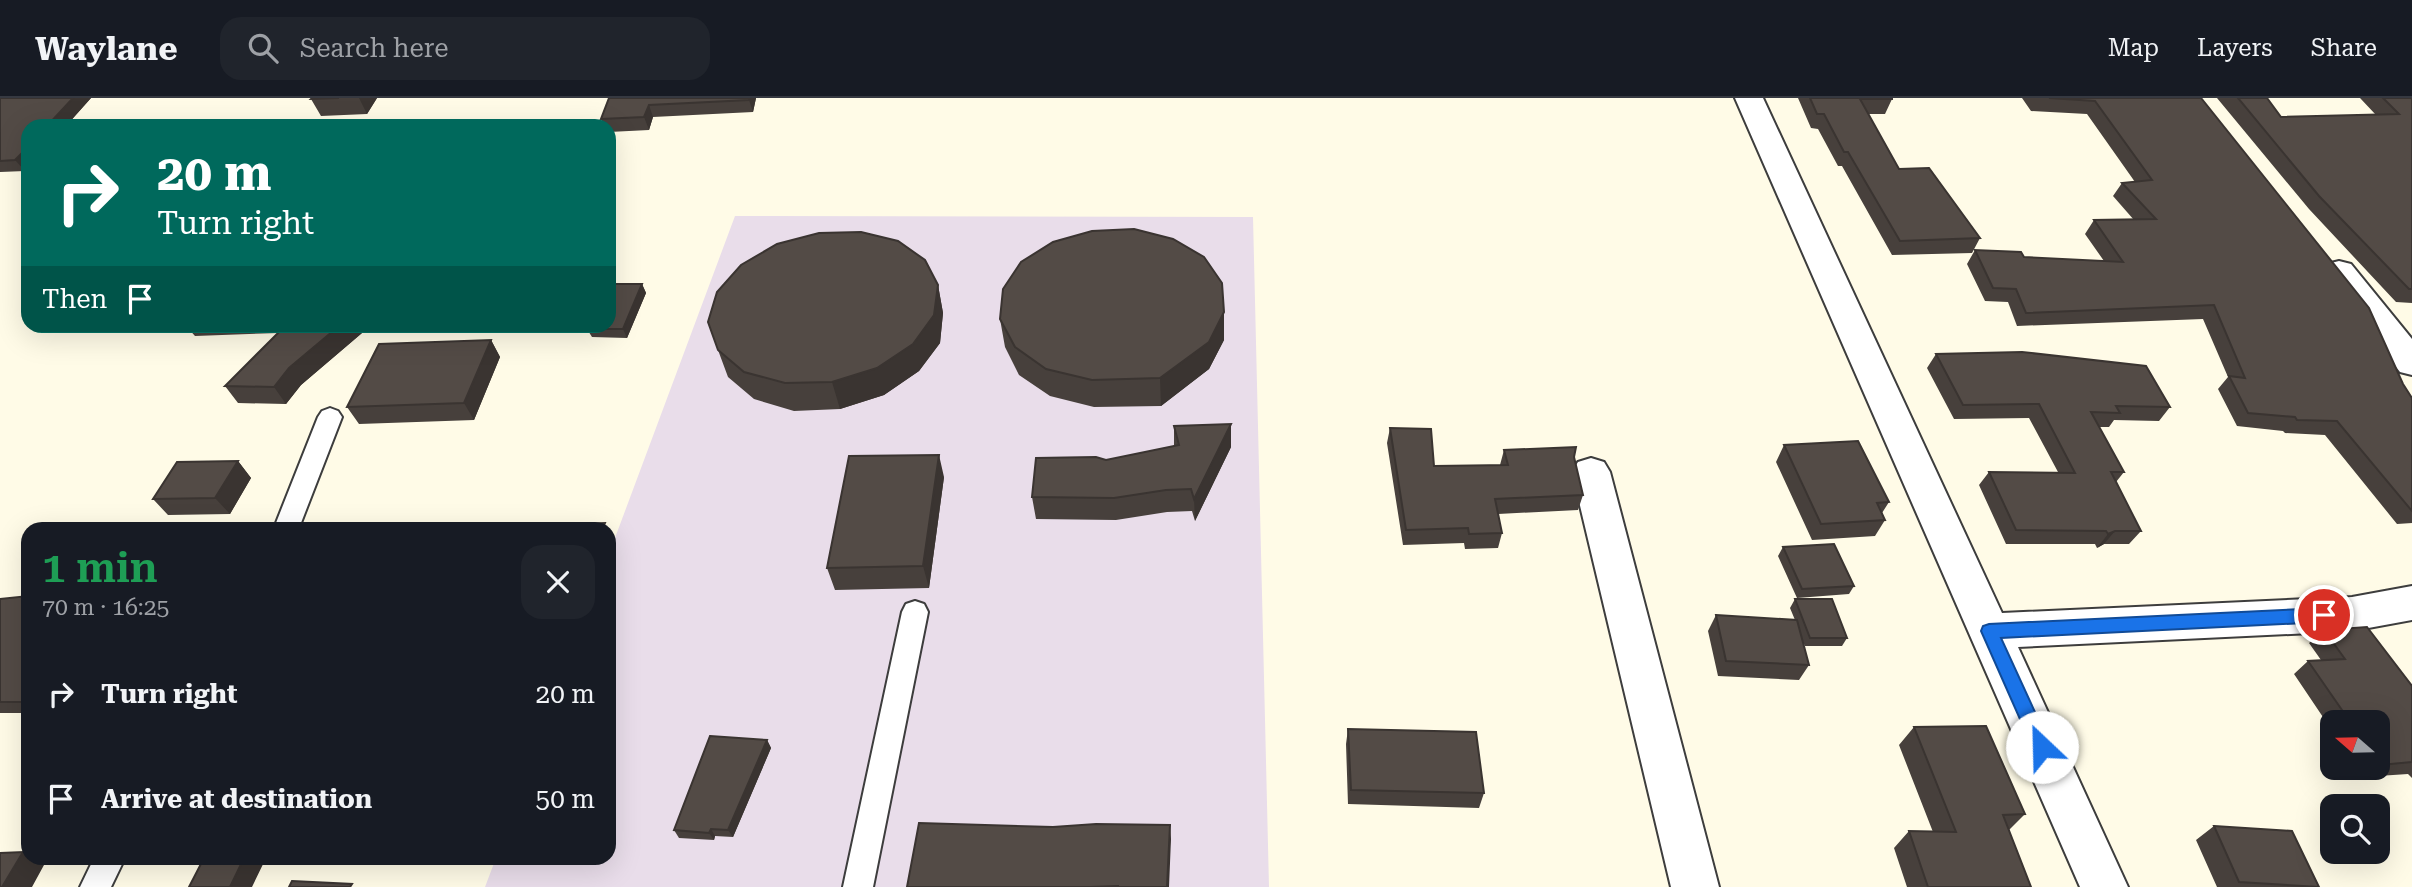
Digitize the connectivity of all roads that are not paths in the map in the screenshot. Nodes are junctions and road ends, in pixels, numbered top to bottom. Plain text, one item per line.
1 (1749, 98) edge
2 (2318, 246) edge
3 (2412, 363) edge
4 (330, 417) dead end
5 (1591, 472) dead end
6 (288, 522) edge
7 (2412, 603) edge
8 (915, 612) dead end
9 (1989, 631) junction
10 (106, 865) edge
11 (95, 887) edge
12 (858, 887) edge
13 (1695, 887) edge
14 (2104, 887) edge

1 - 9 street
2 - 3 street
4 - 6 lane
5 - 13 street
7 - 9 street
8 - 12 lane
9 - 14 street
10 - 11 lane

